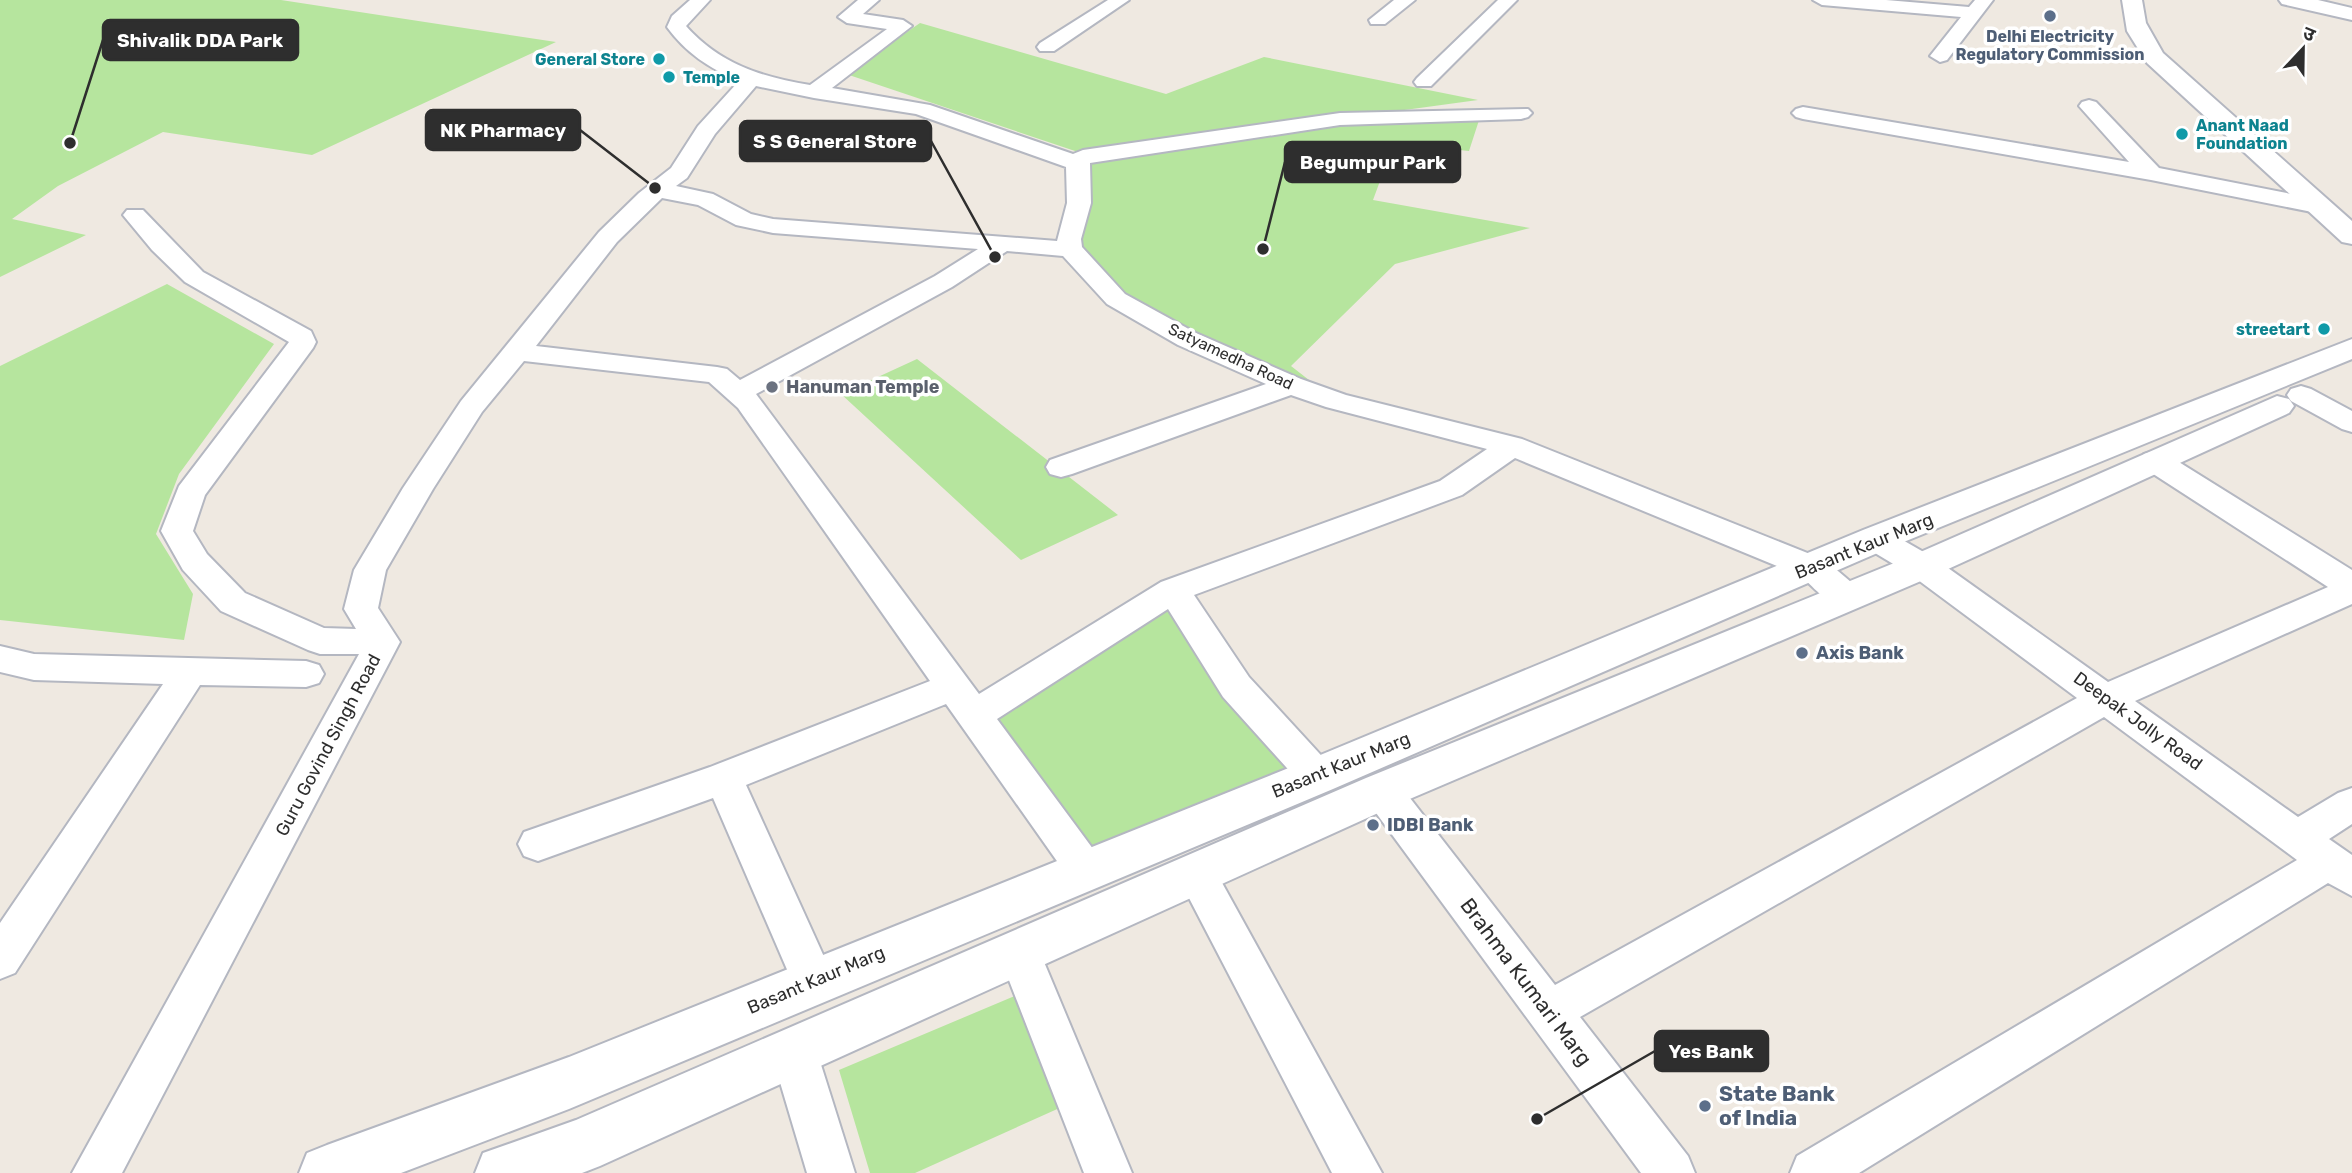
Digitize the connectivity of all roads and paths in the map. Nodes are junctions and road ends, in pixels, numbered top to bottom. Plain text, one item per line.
1 (701, 0) edge
2 (870, 0) edge
3 (1120, 0) edge
4 (1406, 0) edge
5 (1508, 0) edge
6 (1822, 0) edge
7 (2132, 0) edge
8 (2156, 0) edge
9 (2289, 0) edge
10 (2316, 0) edge
11 (1979, 6) edge
12 (2352, 12) edge
13 (1378, 20) dead end
14 (1046, 47) dead end
15 (1940, 56) dead end
16 (752, 78) junction
17 (1424, 82) dead end
18 (814, 92) junction
19 (2089, 106) dead end
20 (1521, 113) dead end
21 (1803, 113) dead end
22 (1077, 163) junction
23 (2151, 173) junction
24 (659, 190) junction
25 (2317, 206) junction
26 (2352, 214) edge
27 (135, 215) dead end
28 (2352, 236) edge
29 (1002, 244) junction
30 (1070, 249) junction
31 (2352, 348) edge
32 (518, 352) junction
33 (2352, 372) edge
34 (1291, 385) junction
35 (737, 392) junction
36 (2301, 395) junction
37 (2352, 423) edge
38 (1512, 446) junction
39 (2155, 461) junction
40 (1061, 467) dead end
41 (1877, 539) junction
42 (1922, 566) junction
43 (1829, 582) junction
44 (2352, 588) edge
45 (1173, 590) junction
46 (383, 642) junction
47 (5, 670) edge
48 (189, 673) junction
49 (306, 674) dead end
50 (2107, 698) junction
51 (964, 701) junction
52 (1317, 776) junction
53 (724, 778) junction
54 (1382, 791) junction
55 (2352, 804) edge
56 (538, 844) dead end
57 (2327, 859) edge
58 (1085, 869) junction
59 (1196, 873) junction
60 (1019, 952) junction
61 (0, 960) edge
62 (813, 981) junction
63 (1548, 1013) junction
64 (794, 1052) junction
65 (582, 1160) edge
66 (96, 1173) edge
67 (327, 1173) edge
68 (503, 1173) edge
69 (831, 1173) edge
70 (1108, 1173) edge
71 (1358, 1173) edge
72 (1671, 1173) edge
73 (1814, 1173) edge

1 - 16 street
2 - 18 street
3 - 14 street
4 - 13 street
5 - 17 street
6 - 11 street
7 - 25 main road
8 - 26 main road
9 - 12 main road
10 - 12 main road
11 - 15 street
16 - 18 street
16 - 24 street, Guru Govind Singh Road
18 - 22 street
19 - 23 street
20 - 22 street
21 - 23 street
22 - 30 street
23 - 25 street
24 - 29 street
24 - 32 street, Guru Govind Singh Road
25 - 28 main road
27 - 46 street
29 - 30 street
29 - 35 street
30 - 34 street, Satyamedha Road
31 - 41 main road, Basant Kaur Marg
32 - 35 street
32 - 46 street, Guru Govind Singh Road
33 - 36 main road, Basant Kaur Marg
34 - 38 street, Satyamedha Road
34 - 40 street
35 - 51 street
36 - 37 street
36 - 39 main road, Basant Kaur Marg
38 - 43 street, Satyamedha Road
38 - 45 street
39 - 42 main road, Basant Kaur Marg
39 - 44 street
41 - 42 street, Deepak Jolly Road
41 - 43 main road, Basant Kaur Marg
42 - 43 main road, Basant Kaur Marg
42 - 50 street, Deepak Jolly Road
43 - 52 main road, Basant Kaur Marg
43 - 54 main road, Basant Kaur Marg
44 - 50 street
45 - 51 street
45 - 52 street
46 - 66 street, Guru Govind Singh Road
47 - 48 street
48 - 49 street
48 - 61 street
50 - 57 street, Deepak Jolly Road
50 - 63 street
51 - 53 street
51 - 58 street
52 - 58 main road, Basant Kaur Marg
53 - 56 street
53 - 62 street
54 - 59 main road, Basant Kaur Marg
54 - 63 street, Brahma Kumari Marg
55 - 57 street
57 - 73 street
58 - 62 main road, Basant Kaur Marg
59 - 60 main road, Basant Kaur Marg
59 - 71 street
60 - 64 main road, Basant Kaur Marg
60 - 70 street
62 - 67 main road, Basant Kaur Marg
63 - 72 street, Brahma Kumari Marg
64 - 65 main road, Basant Kaur Marg
64 - 69 street
65 - 68 main road, Basant Kaur Marg

